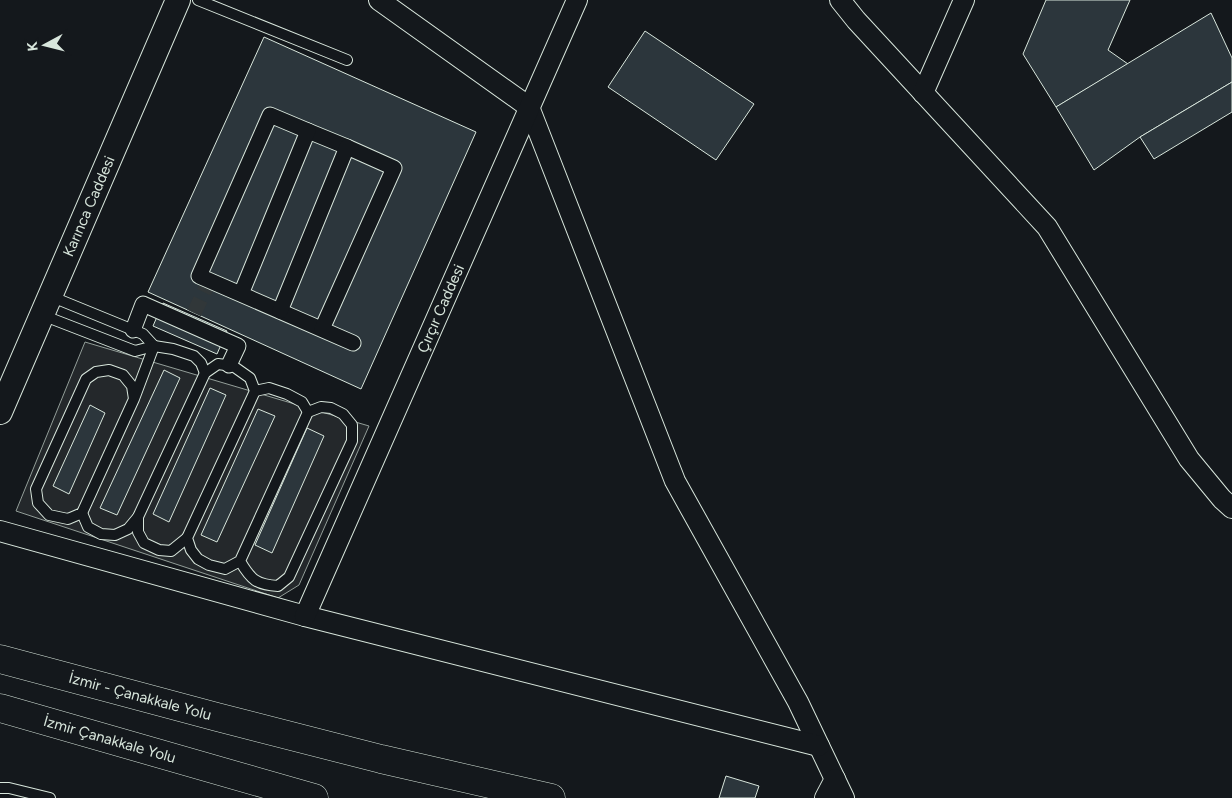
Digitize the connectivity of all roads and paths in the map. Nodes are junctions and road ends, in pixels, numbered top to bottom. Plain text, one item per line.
1 (178, 0) edge
2 (198, 0) edge
3 (379, 0) edge
4 (577, 0) edge
5 (840, 0) edge
6 (964, 0) edge
7 (347, 60) dead end
8 (923, 92) junction
9 (528, 107) junction
10 (308, 131) junction
11 (348, 147) junction
12 (241, 294) junction
13 (46, 305) junction
14 (280, 311) junction
15 (133, 330) junction
16 (322, 330) junction
17 (353, 342) dead end
18 (154, 346) junction
19 (229, 365) junction
20 (205, 373) junction
21 (254, 391) junction
22 (134, 399) junction
23 (0, 412) edge
24 (308, 412) junction
25 (1229, 500) edge
26 (82, 513) junction
27 (138, 517) junction
28 (0, 531) edge
29 (187, 538) junction
30 (240, 561) junction
31 (305, 616) junction
32 (0, 659) edge
33 (0, 708) edge
34 (819, 746) junction
35 (835, 779) junction
36 (0, 788) edge
37 (50, 798) edge
38 (314, 798) edge
39 (551, 798) edge
40 (825, 798) edge
41 (844, 798) edge

1 - 13 street, Karınca Caddesi
2 - 7 lane
3 - 9 street
4 - 9 street, Çırçır Caddesi
5 - 8 street
6 - 8 street
8 - 25 street
9 - 31 street, Çırçır Caddesi
9 - 34 street
10 - 11 street
10 - 12 street
10 - 12 street
11 - 14 street
11 - 16 street
12 - 14 street
13 - 15 lane
13 - 18 lane
13 - 23 street, Karınca Caddesi
14 - 16 street
15 - 18 lane
15 - 19 street
16 - 17 street
18 - 20 lane
18 - 22 lane
19 - 20 lane
19 - 21 lane
20 - 27 lane
21 - 24 lane
21 - 29 lane
22 - 26 lane
22 - 26 lane
24 - 30 lane
24 - 30 lane
26 - 27 lane
27 - 29 lane
28 - 31 street
29 - 30 lane
31 - 34 street
32 - 39 highway, İzmir - Çanakkale Yolu
33 - 38 highway, İzmir Çanakkale Yolu
34 - 35 street
35 - 40 street
35 - 41 street
36 - 37 lane

